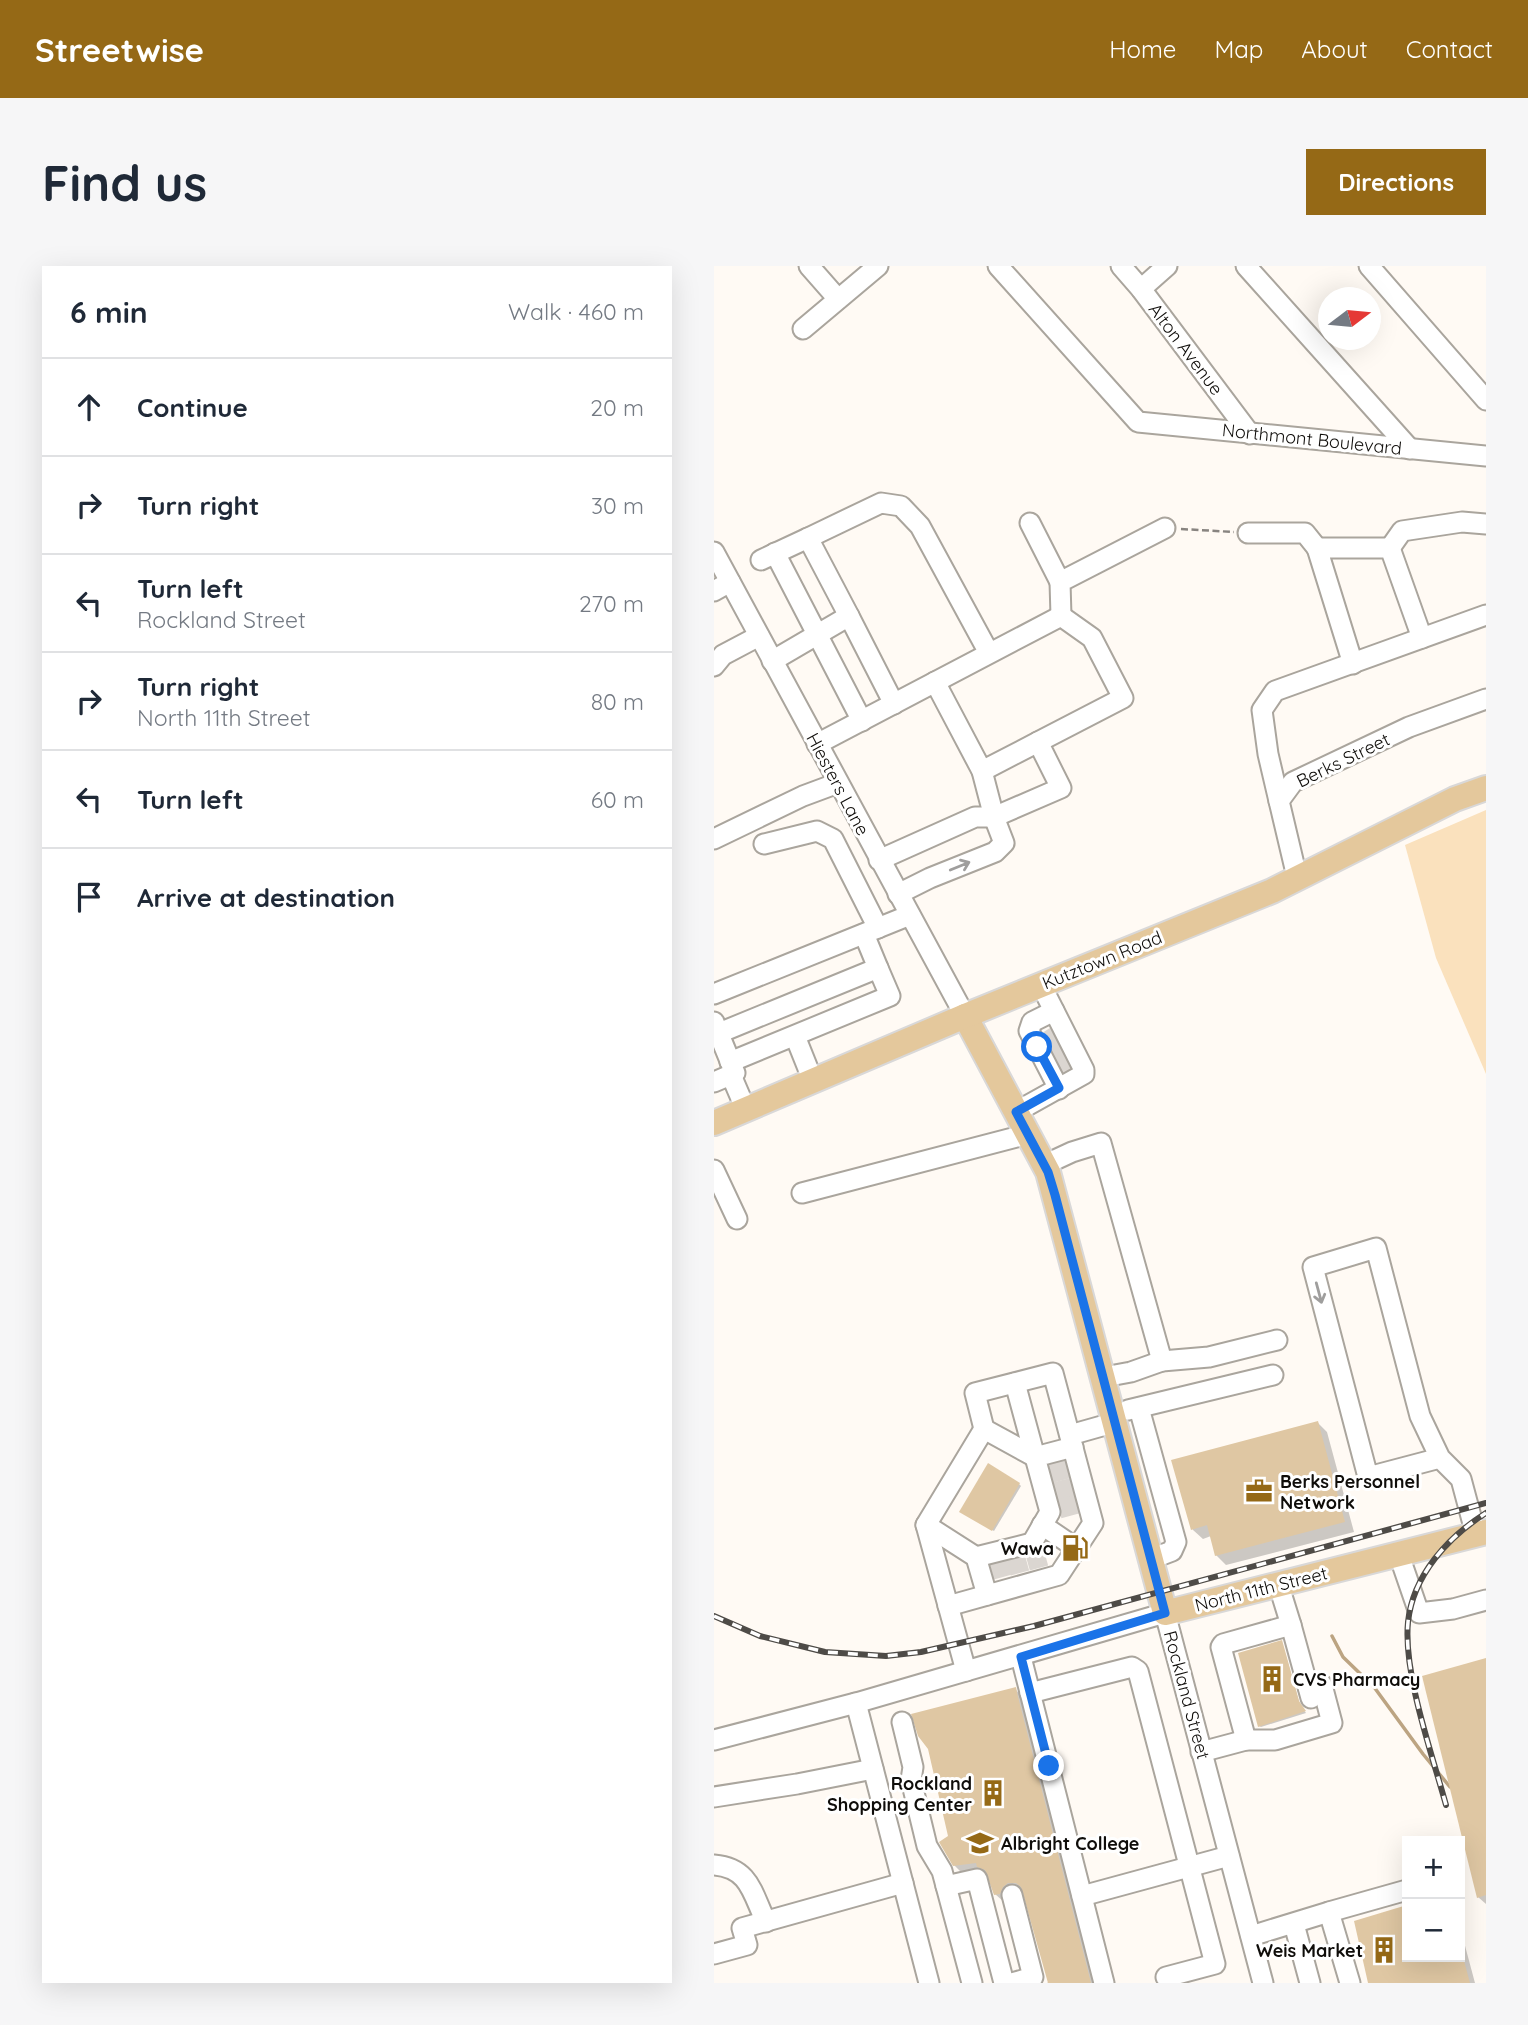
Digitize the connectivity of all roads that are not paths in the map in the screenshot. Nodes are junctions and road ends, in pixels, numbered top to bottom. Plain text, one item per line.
1 (809, 266) edge
2 (998, 266) edge
3 (1121, 266) edge
4 (1167, 266) edge
5 (1246, 266) edge
6 (1368, 266) edge
7 (865, 270) edge
8 (1141, 289) junction
9 (838, 299) junction
10 (803, 329) dead end
11 (1486, 400) edge
12 (1250, 434) junction
13 (1410, 449) junction
14 (1486, 456) edge
15 (1030, 523) dead end
16 (1486, 524) edge
17 (1165, 528) road end
18 (1248, 533) road end
19 (808, 538) junction
20 (1317, 548) junction
21 (1390, 548) junction
22 (714, 551) edge
23 (1060, 582) junction
24 (722, 587) edge
25 (1486, 615) edge
26 (849, 616) junction
27 (1061, 616) junction
28 (818, 634) junction
29 (759, 636) junction
30 (1422, 638) junction
31 (989, 653) junction
32 (717, 659) edge
33 (772, 661) junction
34 (1357, 662) junction
35 (935, 682) junction
36 (1486, 699) edge
37 (894, 704) junction
38 (862, 721) junction
39 (1038, 742) junction
40 (817, 744) junction
41 (982, 771) junction
42 (838, 783) junction
43 (1486, 788) edge
44 (1279, 801) junction
45 (994, 817) junction
46 (865, 834) junction
47 (714, 839) edge
48 (764, 844) dead end
49 (836, 847) junction
50 (879, 860) junction
51 (1297, 877) junction
52 (898, 894) junction
53 (910, 915) junction
54 (871, 931) junction
55 (878, 968) junction
56 (1041, 985) junction
57 (714, 994) edge
58 (965, 1016) junction
59 (716, 1027) edge
60 (795, 1036) junction
61 (725, 1073) edge
62 (813, 1081) junction
63 (746, 1110) junction
64 (1016, 1112) junction
65 (714, 1123) edge
66 (1028, 1134) junction
67 (1044, 1165) junction
68 (714, 1170) edge
69 (802, 1193) dead end
70 (737, 1219) dead end
71 (1277, 1340) dead end
72 (1162, 1361) junction
73 (1273, 1375) dead end
74 (1104, 1377) junction
75 (1015, 1383) junction
76 (1139, 1408) junction
77 (1114, 1417) junction
78 (984, 1429) junction
79 (1071, 1441) junction
80 (1440, 1458) junction
81 (1060, 1489) junction
82 (926, 1525) junction
83 (1481, 1534) edge
84 (1076, 1548) junction
85 (1399, 1555) junction
86 (976, 1557) junction
87 (1152, 1559) junction
88 (1019, 1565) junction
89 (1278, 1583) junction
90 (987, 1595) junction
91 (1486, 1600) edge
92 (948, 1606) junction
93 (1165, 1613) junction
94 (1291, 1625) junction
95 (1021, 1657) junction
96 (966, 1671) junction
97 (1030, 1693) junction
98 (856, 1703) junction
99 (902, 1722) dead end
100 (714, 1740) edge
101 (1246, 1740) junction
102 (1201, 1752) junction
103 (873, 1769) junction
104 (912, 1784) junction
105 (880, 1793) junction
106 (714, 1797) edge
107 (927, 1846) junction
108 (896, 1854) junction
109 (1229, 1856) junction
110 (714, 1865) edge
111 (1189, 1867) junction
112 (903, 1884) junction
113 (946, 1886) junction
114 (1402, 1891) edge
115 (1012, 1895) dead end
116 (1082, 1896) junction
117 (1329, 1912) junction
118 (766, 1922) junction
119 (1294, 1924) junction
120 (1251, 1936) junction
121 (714, 1954) edge
122 (1160, 1981) edge
123 (929, 1983) edge
124 (972, 1983) edge
125 (1004, 1983) edge
126 (1012, 1983) edge
127 (1104, 1983) edge
128 (1263, 1983) edge
129 (1310, 1983) edge
130 (1350, 1983) edge

1 - 9 street
2 - 12 street, Northmont Boulevard
3 - 8 street, Alton Avenue
4 - 8 street
5 - 13 street
6 - 11 street
7 - 9 street
8 - 12 street, Alton Avenue
9 - 10 street
12 - 13 street, Northmont Boulevard
13 - 14 street, Northmont Boulevard
15 - 23 street
16 - 21 street
17 - 23 street
18 - 20 street
19 - 26 street
19 - 28 street
19 - 31 street
20 - 21 street
20 - 34 street
21 - 30 street
22 - 24 street, Hiesters Lane
23 - 27 street
24 - 29 street, Hiesters Lane
25 - 30 street
26 - 28 street
26 - 37 street
27 - 31 street
27 - 39 street
28 - 33 street
28 - 38 street
29 - 32 street
29 - 33 street, Hiesters Lane
30 - 34 street
31 - 35 street
33 - 40 street, Hiesters Lane
34 - 44 street
35 - 37 street
35 - 41 street
36 - 44 street, Berks Street
37 - 38 street
38 - 40 street
39 - 41 street
39 - 45 street
40 - 42 street, Hiesters Lane
41 - 45 street
42 - 46 street, Hiesters Lane
42 - 47 street
43 - 51 main road, Kutztown Road
44 - 51 street, Berks Street
45 - 50 street
52 -> 45 street
46 - 49 street
46 - 50 street, Hiesters Lane
48 - 49 street
49 - 54 street
50 - 52 street, Hiesters Lane
51 - 56 main road, Kutztown Road
52 - 53 street, Hiesters Lane
53 - 54 street
53 - 58 street, Hiesters Lane
54 - 55 street
54 - 57 street
55 - 59 street
55 - 60 street
56 - 58 main road, Kutztown Road
56 - 64 street
58 - 62 main road, Kutztown Road
58 - 64 main road, Rockland Street
59 - 61 street
60 - 61 street
60 - 62 street
61 - 63 street
62 - 63 main road, Kutztown Road
63 - 65 main road, Kutztown Road
64 - 66 main road, Rockland Street
66 - 67 main road, Rockland Street
66 - 69 street
67 - 72 street
67 - 74 main road, Rockland Street
68 - 70 street
71 - 72 street
72 - 74 street
73 - 76 street
74 - 77 main road, Rockland Street
75 - 78 street
75 - 79 street
75 - 81 street
76 - 77 street
76 - 87 street
77 - 79 street
77 - 87 main road, Rockland Street
78 - 81 street
78 - 82 street
79 - 81 street
79 - 81 street
80 -> 80 street
80 - 83 street
81 - 84 street
81 - 84 street
81 - 88 street
82 - 86 street
82 - 92 street
83 - 85 main road, North 11th Street
84 - 88 street
85 - 89 main road, North 11th Street
85 - 91 street
86 - 88 street
86 - 90 street
87 - 93 main road, Rockland Street
88 - 90 street
89 - 93 main road, North 11th Street
89 - 94 street
90 - 92 street
92 - 96 street
93 - 95 street, North 11th Street
93 - 102 street, Rockland Street
94 - 101 street
94 - 101 street
95 - 96 street, North 11th Street
95 - 97 street
96 - 98 street, North 11th Street
97 - 111 street
97 - 116 street
98 - 100 street, North 11th Street
98 - 103 street
99 - 104 street
101 - 102 street
102 - 109 street, Rockland Street
103 - 105 street
103 - 106 street
104 - 105 street
104 - 107 street
105 - 108 street
107 - 108 street
107 - 113 street
108 - 112 street
109 - 111 street
109 - 120 street, Rockland Street
110 - 118 street
111 - 116 street
111 - 122 street
112 - 118 street
112 - 123 street
113 - 124 street
113 - 125 street
114 - 117 street
115 - 126 street
116 - 127 street
117 - 119 street
117 - 130 street
118 - 121 street
119 - 120 street
119 - 129 street
120 - 128 street, Rockland Street

